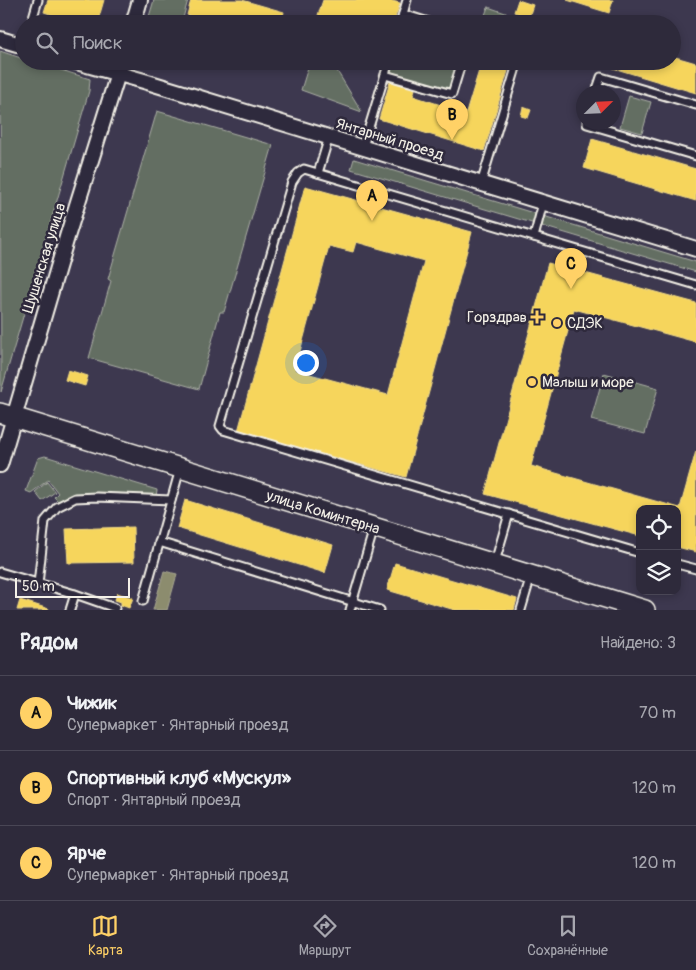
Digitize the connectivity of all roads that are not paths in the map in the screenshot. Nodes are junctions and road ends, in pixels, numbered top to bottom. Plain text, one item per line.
1 (38, 0) edge
2 (140, 0) edge
3 (407, 0) edge
4 (403, 14) joint
5 (34, 15) edge
6 (138, 15) edge
7 (406, 15) edge
8 (0, 39) edge
9 (15, 43) edge
10 (119, 70) edge
11 (126, 70) edge
12 (386, 70) edge
13 (459, 70) edge
14 (515, 70) edge
15 (384, 75) junction
16 (598, 85) edge
17 (696, 105) edge
18 (607, 130) edge
19 (329, 137) junction
20 (363, 147) junction
21 (696, 156) edge
22 (318, 174) junction
23 (481, 184) junction
24 (543, 203) junction
25 (534, 237) junction
26 (696, 250) edge
27 (696, 285) edge
28 (7, 416) edge
29 (0, 465) edge
30 (180, 469) junction
31 (172, 500) junction
32 (509, 514) junction
33 (374, 528) junction
34 (160, 542) junction
35 (636, 552) edge
36 (494, 564) junction
37 (681, 565) edge
38 (696, 569) edge
39 (0, 572) edge
40 (532, 575) junction
41 (38, 584) junction
42 (75, 594) junction
43 (143, 601) dead end
44 (352, 602) junction
45 (115, 608) dead end
46 (70, 610) edge
47 (350, 610) edge
48 (380, 610) edge
49 (521, 610) edge
50 (645, 610) edge

1 - 5 lane
2 - 6 street
3 - 4 lane
4 - 7 lane
8 - 9 street
10 - 28 street, Шушенская улица
11 - 19 street, Янтарный проезд
12 - 15 lane
13 - 15 lane
14 - 23 lane
15 - 20 lane
16 - 17 lane
18 - 21 lane
19 - 20 street, Янтарный проезд
19 - 22 lane
20 - 23 street, Янтарный проезд
22 - 25 lane
22 - 32 lane
23 - 24 street, Янтарный проезд
24 - 25 lane
24 - 26 street, Янтарный проезд
25 - 27 lane
28 - 29 street, Шушенская улица
28 - 30 street, улица Коминтерна
30 - 31 lane
30 - 33 street, улица Коминтерна
31 - 34 lane
31 - 41 lane
32 - 35 lane
32 - 36 lane
33 - 36 street, улица Коминтерна
33 - 44 lane
34 - 43 lane
34 - 44 lane
36 - 40 street, улица Коминтерна
37 - 38 lane
39 - 41 lane
40 - 49 lane
40 - 50 street, улица Коминтерна
41 - 42 lane
42 - 45 lane
42 - 46 lane
44 - 47 lane
44 - 48 lane

